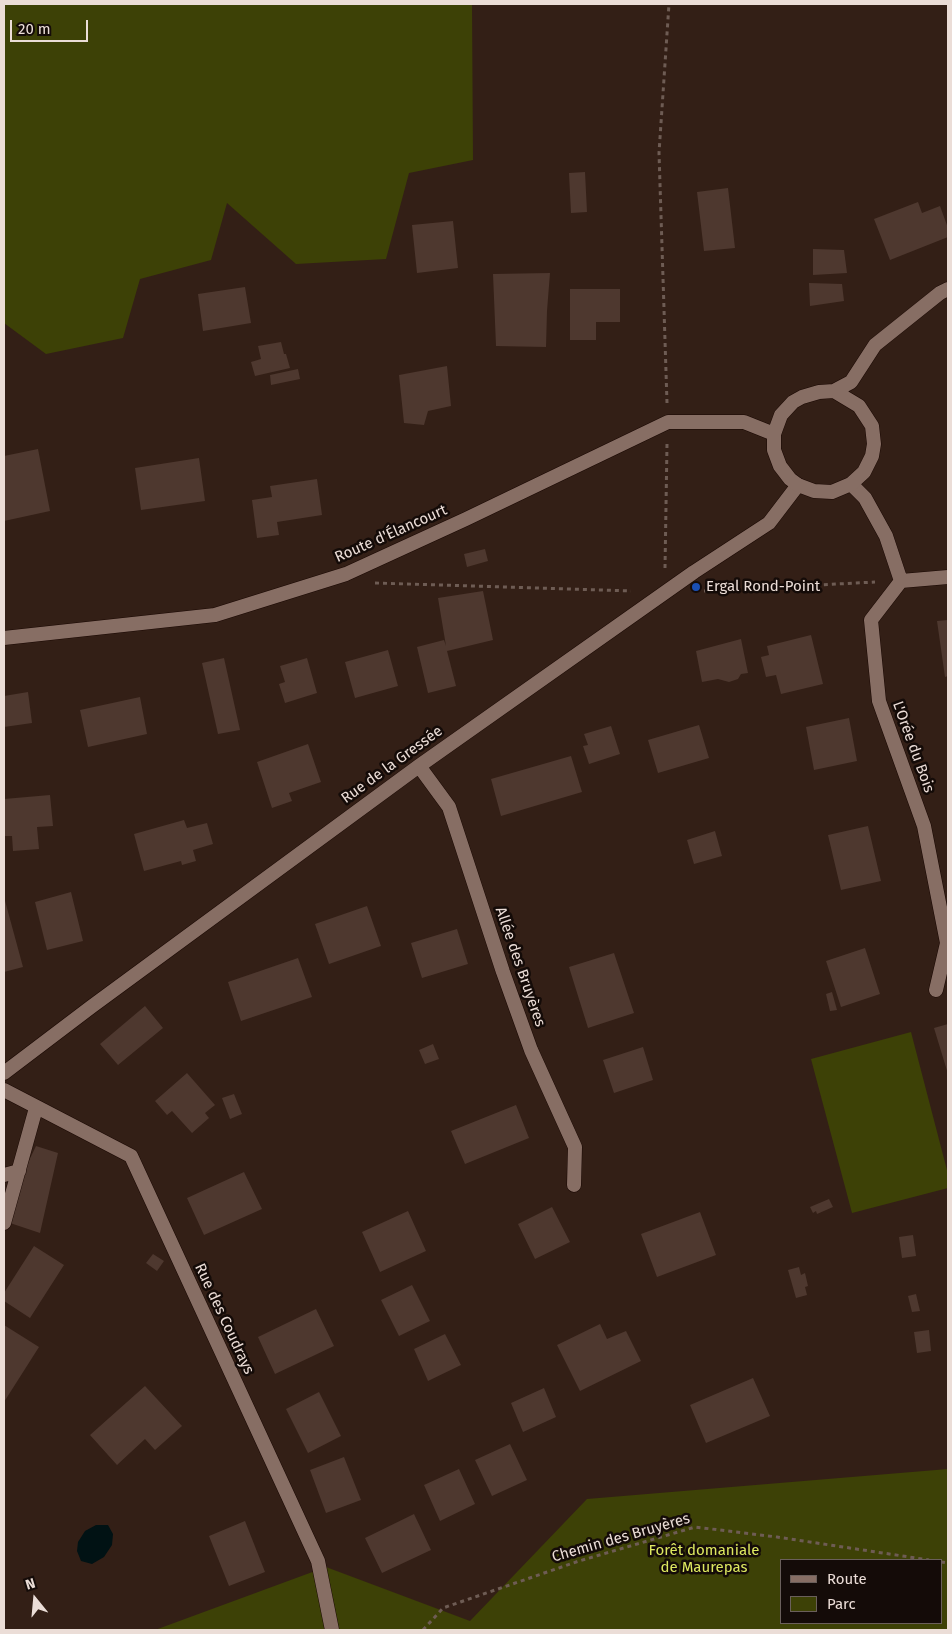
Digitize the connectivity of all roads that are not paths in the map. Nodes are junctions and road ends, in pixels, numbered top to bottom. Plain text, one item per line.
1 (948, 289) edge
2 (834, 391) junction
3 (774, 434) junction
4 (851, 484) junction
5 (798, 485) junction
6 (948, 577) edge
7 (901, 581) junction
8 (4, 638) edge
9 (418, 766) junction
10 (936, 990) dead end
11 (4, 1073) edge
12 (4, 1090) edge
13 (36, 1108) junction
14 (19, 1171) junction
15 (4, 1176) edge
16 (574, 1185) dead end
17 (4, 1223) edge
18 (332, 1630) edge

1 - 2 street
2 - 3 street
2 - 4 street
3 - 5 street
3 - 8 street, Route d'Élancourt
4 - 5 street
4 - 7 street
5 - 9 street, Rue de la Gressée
6 - 7 street
7 - 10 street, L'Orée du Bois
9 - 11 street, Rue de la Gressée
9 - 16 street, Allée des Bruyères
12 - 13 street, Rue des Coudrays
13 - 14 street
13 - 18 street, Rue des Coudrays
14 - 15 street
14 - 17 street

